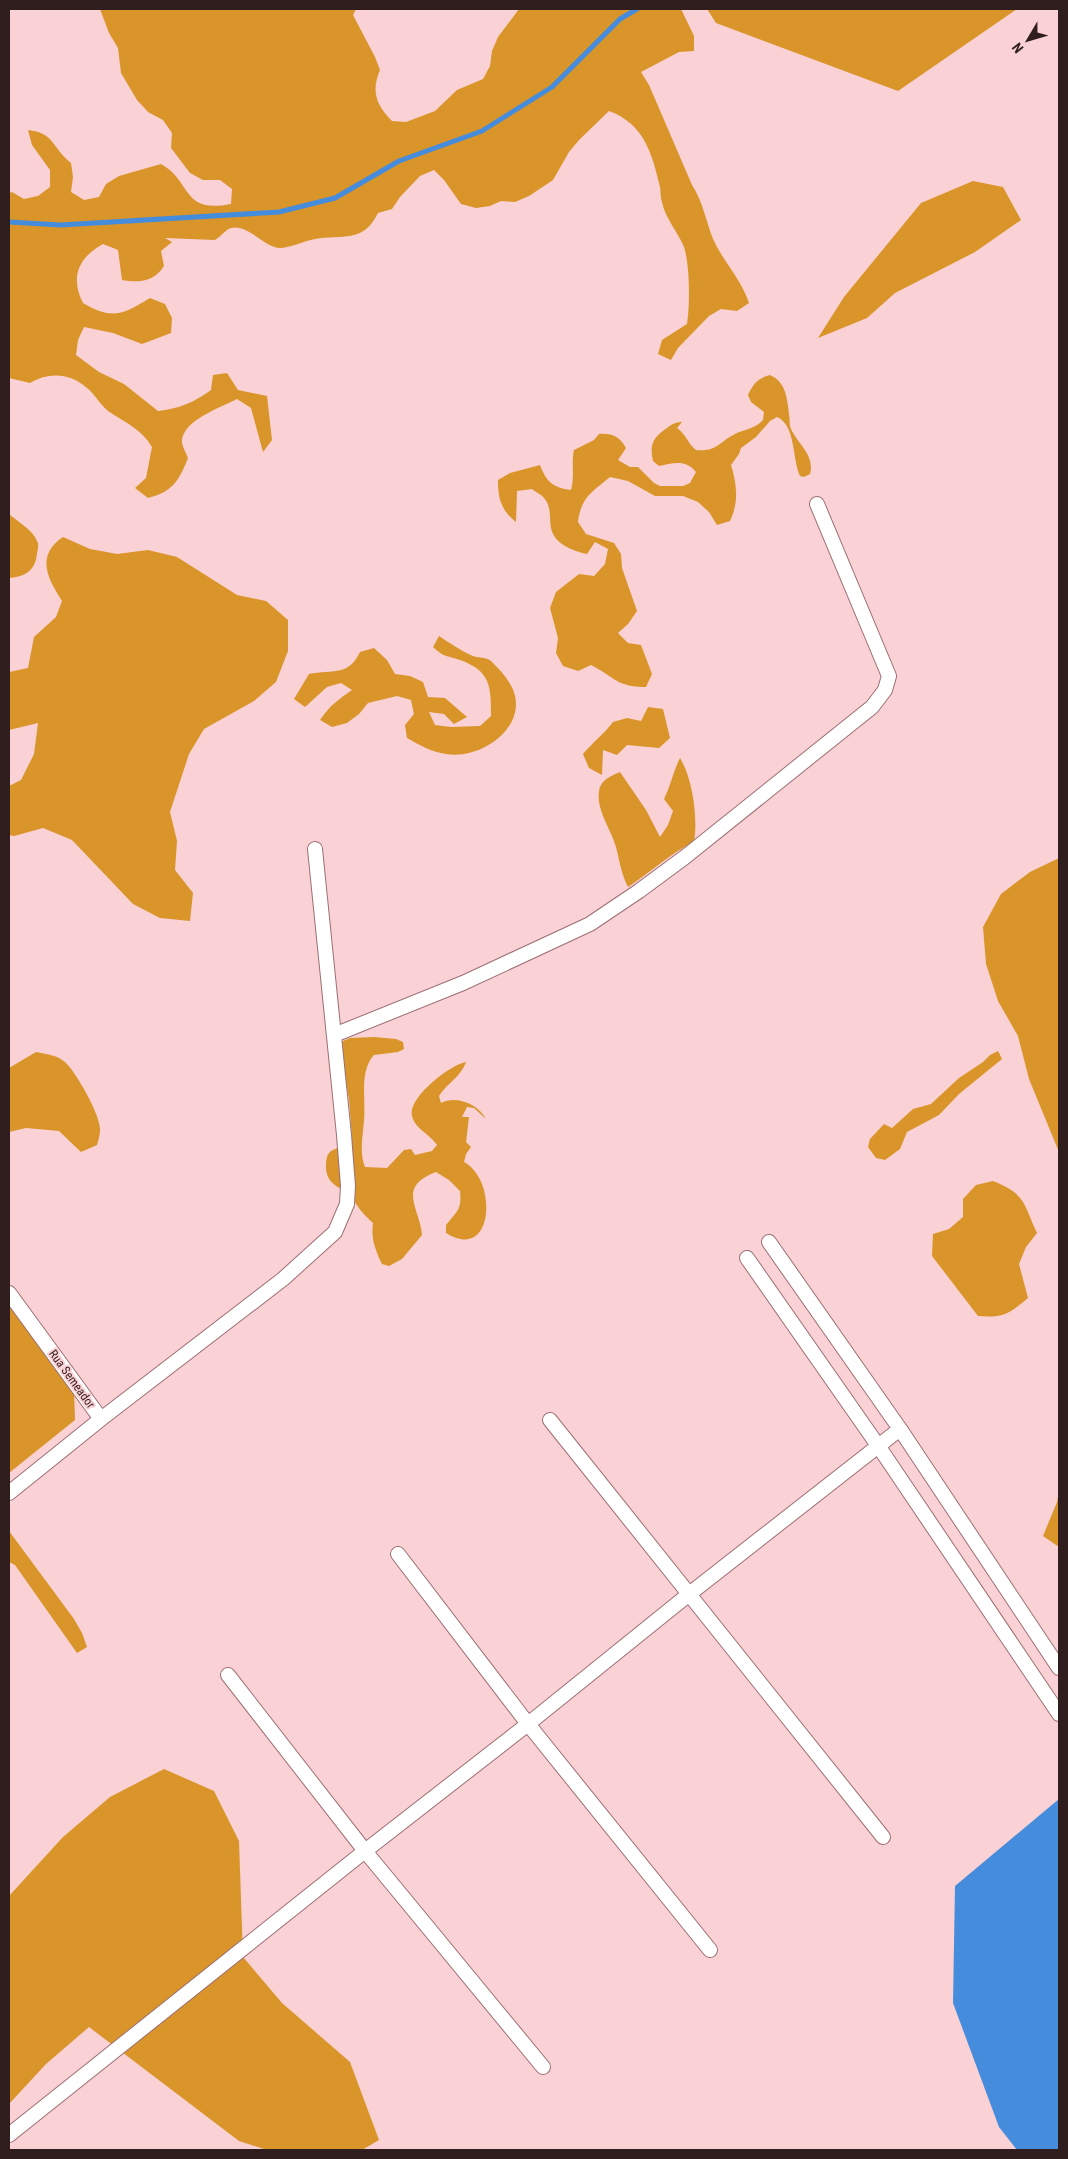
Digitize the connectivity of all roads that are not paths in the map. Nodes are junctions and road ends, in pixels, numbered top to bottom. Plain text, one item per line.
1 (817, 504) dead end
2 (315, 849) dead end
3 (334, 1035) junction
4 (769, 1242) dead end
5 (747, 1258) dead end
6 (9, 1293) edge
7 (101, 1419) junction
8 (550, 1420) dead end
9 (900, 1429) junction
10 (879, 1447) junction
11 (9, 1493) edge
12 (398, 1554) dead end
13 (688, 1595) junction
14 (1059, 1668) edge
15 (228, 1676) dead end
16 (1059, 1714) edge
17 (528, 1724) junction
18 (883, 1837) dead end
19 (365, 1851) junction
20 (710, 1950) dead end
21 (543, 2067) dead end
22 (9, 2135) edge

1 - 3 street
2 - 3 street
3 - 7 street
4 - 9 street
5 - 10 street
6 - 7 street, Rua Semeador
7 - 11 street, Rua Semeador
8 - 13 street
9 - 10 street
9 - 14 street
10 - 13 street
10 - 16 street
12 - 17 street
13 - 17 street
13 - 18 street
15 - 19 street
17 - 19 street
17 - 20 street
19 - 21 street
19 - 22 street

